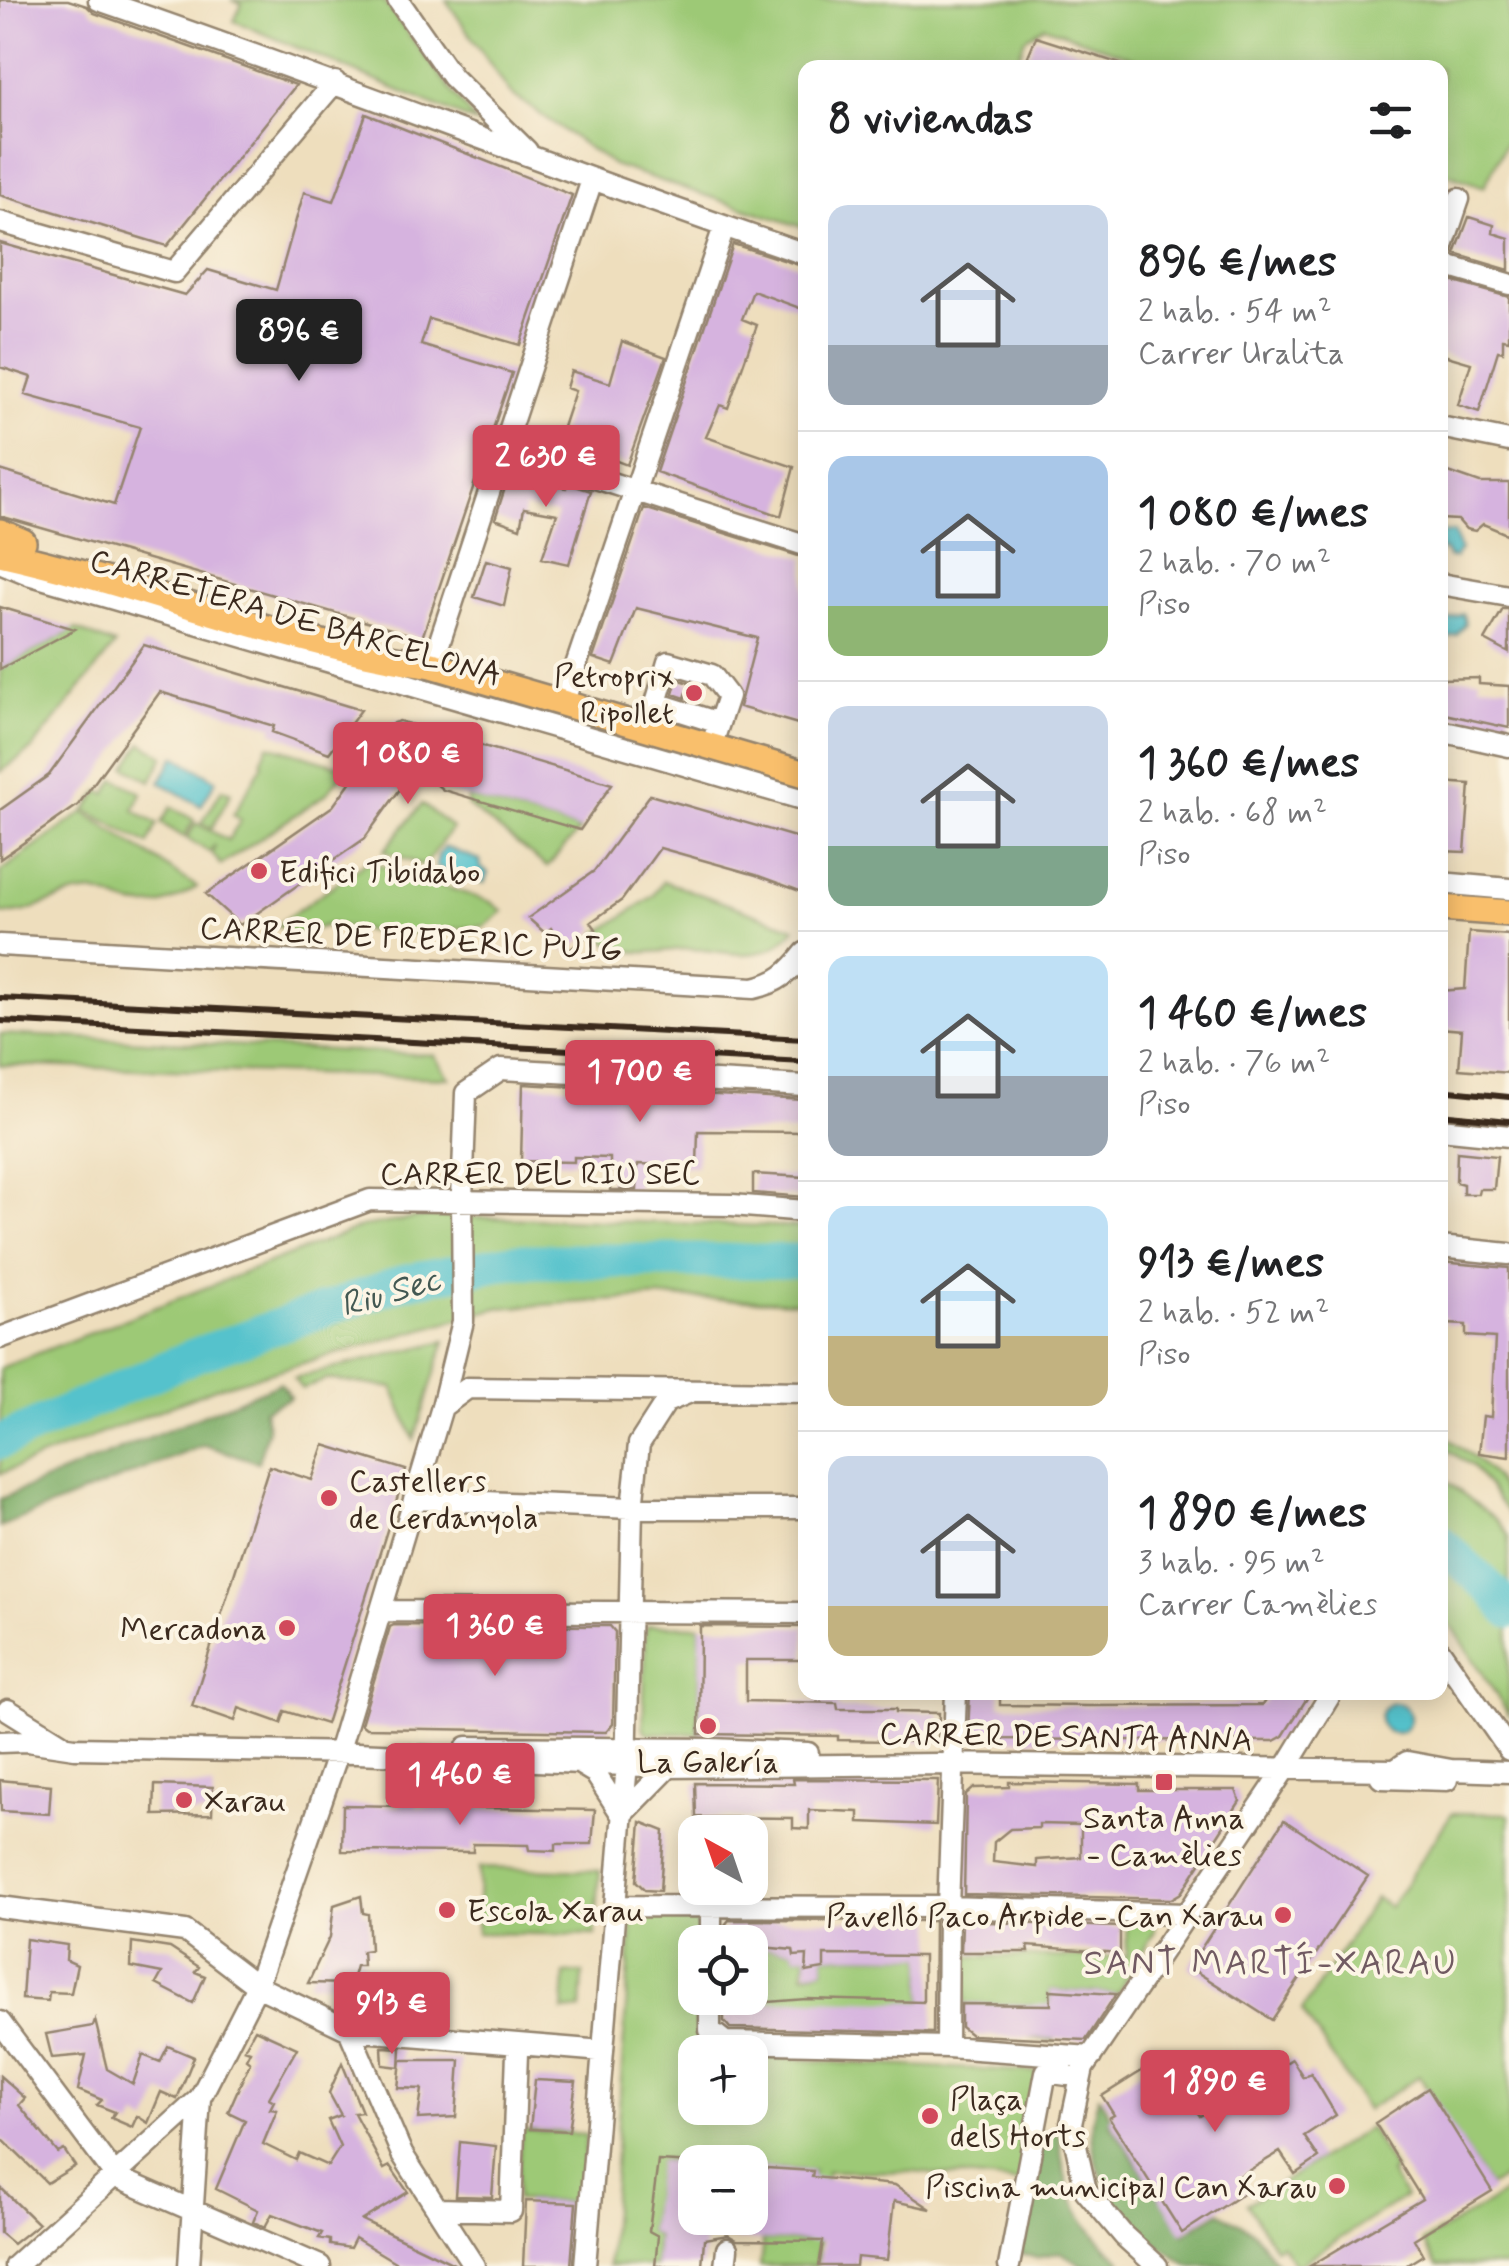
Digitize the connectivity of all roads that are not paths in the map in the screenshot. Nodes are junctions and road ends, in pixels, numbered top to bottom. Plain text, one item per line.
1 (99, 0) edge
2 (398, 0) edge
3 (335, 82) junction
4 (536, 160) junction
5 (592, 180) junction
6 (1459, 199) dead end
7 (0, 222) edge
8 (724, 226) junction
9 (1448, 231) edge
10 (798, 252) edge
11 (1448, 266) edge
12 (1509, 284) edge
13 (1448, 429) edge
14 (1509, 440) edge
15 (505, 449) junction
16 (635, 490) junction
17 (6, 541) edge
18 (798, 543) edge
19 (0, 562) edge
20 (1448, 585) edge
21 (1509, 596) edge
22 (432, 666) junction
23 (563, 704) junction
24 (652, 720) junction
25 (1448, 733) edge
26 (716, 734) junction
27 (1509, 746) edge
28 (798, 771) edge
29 (798, 798) edge
30 (1448, 884) edge
31 (1509, 889) edge
32 (1448, 909) edge
33 (1509, 913) edge
34 (0, 945) edge
35 (798, 961) edge
36 (798, 1086) edge
37 (1448, 1130) edge
38 (1509, 1136) edge
39 (462, 1202) junction
40 (798, 1209) edge
41 (1448, 1248) edge
42 (1509, 1254) edge
43 (0, 1338) edge
44 (693, 1391) junction
45 (798, 1392) edge
46 (442, 1406) junction
47 (414, 1498) junction
48 (632, 1508) junction
49 (798, 1508) edge
50 (631, 1610) junction
51 (381, 1611) junction
52 (798, 1613) edge
53 (1448, 1662) edge
54 (956, 1700) edge
55 (1327, 1700) edge
56 (4, 1702) edge
57 (0, 1740) edge
58 (68, 1746) junction
59 (1509, 1750) edge
60 (338, 1753) junction
61 (406, 1756) junction
62 (474, 1760) junction
63 (1509, 1761) edge
64 (1407, 1762) junction
65 (577, 1763) junction
66 (629, 1763) junction
67 (847, 1764) junction
68 (954, 1764) junction
69 (668, 1767) junction
70 (1285, 1769) junction
71 (1509, 1772) edge
72 (1509, 1781) edge
73 (620, 1812) junction
74 (615, 1906) junction
75 (0, 1907) edge
76 (948, 1907) junction
77 (711, 1908) junction
78 (1186, 1914) junction
79 (711, 1925) edge
80 (257, 1986) junction
81 (710, 2015) edge
82 (0, 2022) edge
83 (349, 2030) junction
84 (947, 2047) junction
85 (602, 2051) junction
86 (518, 2054) dead end
87 (1091, 2057) junction
88 (1067, 2075) dead end
89 (200, 2098) junction
90 (116, 2176) junction
91 (438, 2209) junction
92 (194, 2212) junction
93 (1144, 2262) edge
94 (15, 2266) edge
95 (189, 2266) edge
96 (320, 2266) edge
97 (474, 2266) edge
98 (585, 2266) edge
99 (1009, 2266) edge

1 - 3 street
2 - 4 street
3 - 4 street
3 - 7 street
4 - 5 street
5 - 8 street
5 - 15 street
6 - 9 street
8 - 10 street
8 - 16 street
11 - 12 street
13 - 14 street
15 - 16 street
15 - 22 street
16 - 18 street
16 - 23 street
17 - 22 main road, CARRETERA DE BARCELONA
19 - 29 street, CARRETERA DE BARCELONA
20 - 21 street
22 - 23 main road, CARRETERA DE BARCELONA
23 - 24 main road, CARRETERA DE BARCELONA
24 - 26 main road, CARRETERA DE BARCELONA
24 - 26 street
25 - 27 street
26 - 28 main road, CARRETERA DE BARCELONA
30 - 31 street
32 - 33 main road
34 - 35 street, CARRER DE FREDERIC PUIG
36 - 39 street
37 - 38 street
39 - 40 street, CARRER DEL RIU SEC
39 - 43 street, CARRER DEL RIU SEC
39 - 46 street
41 - 42 street
44 - 45 street
44 - 46 street
44 - 48 street
46 - 47 street
47 - 48 street
47 - 51 street
48 - 49 street
48 - 50 street
50 - 51 street
50 - 52 street
50 - 66 street
51 - 60 street
53 - 59 street
54 - 68 street
55 - 70 street
56 - 57 street
56 - 58 street, CARRER DE SANTA ANNA
57 - 58 street, CARRER DE SANTA ANNA
58 - 60 street, CARRER DE SANTA ANNA
60 - 61 street, CARRER DE SANTA ANNA
60 - 80 street
61 - 62 street, CARRER DE SANTA ANNA
61 - 66 street, CARRER DE SANTA ANNA
62 - 65 street, CARRER DE SANTA ANNA
62 - 66 street, CARRER DE SANTA ANNA
63 - 64 street, CARRER DE SANTA ANNA
64 - 70 street, CARRER DE SANTA ANNA
64 - 70 street, CARRER DE SANTA ANNA
64 - 71 street, CARRER DE SANTA ANNA
65 - 66 street, CARRER DE SANTA ANNA
65 - 73 street
66 - 67 street, CARRER DE SANTA ANNA
66 - 69 street, CARRER DE SANTA ANNA
66 - 73 street
67 - 68 street, CARRER DE SANTA ANNA
67 - 69 street, CARRER DE SANTA ANNA
68 - 70 street, CARRER DE SANTA ANNA
68 - 76 street
69 - 73 street
70 - 72 street, CARRER DE SANTA ANNA
70 - 78 street
73 - 74 street
74 - 77 street
74 - 85 street
75 - 80 street
76 - 77 street
76 - 78 street
76 - 84 street
77 - 79 street
78 - 87 street
80 - 83 street
80 - 89 street
81 - 84 street
82 - 90 street
83 - 85 street
83 - 91 street
84 - 87 street
85 - 98 street
86 - 91 street
87 - 93 street
88 - 99 street
89 - 90 street
89 - 92 street
90 - 92 street
90 - 94 street
91 - 97 street
92 - 95 street
92 - 96 street

